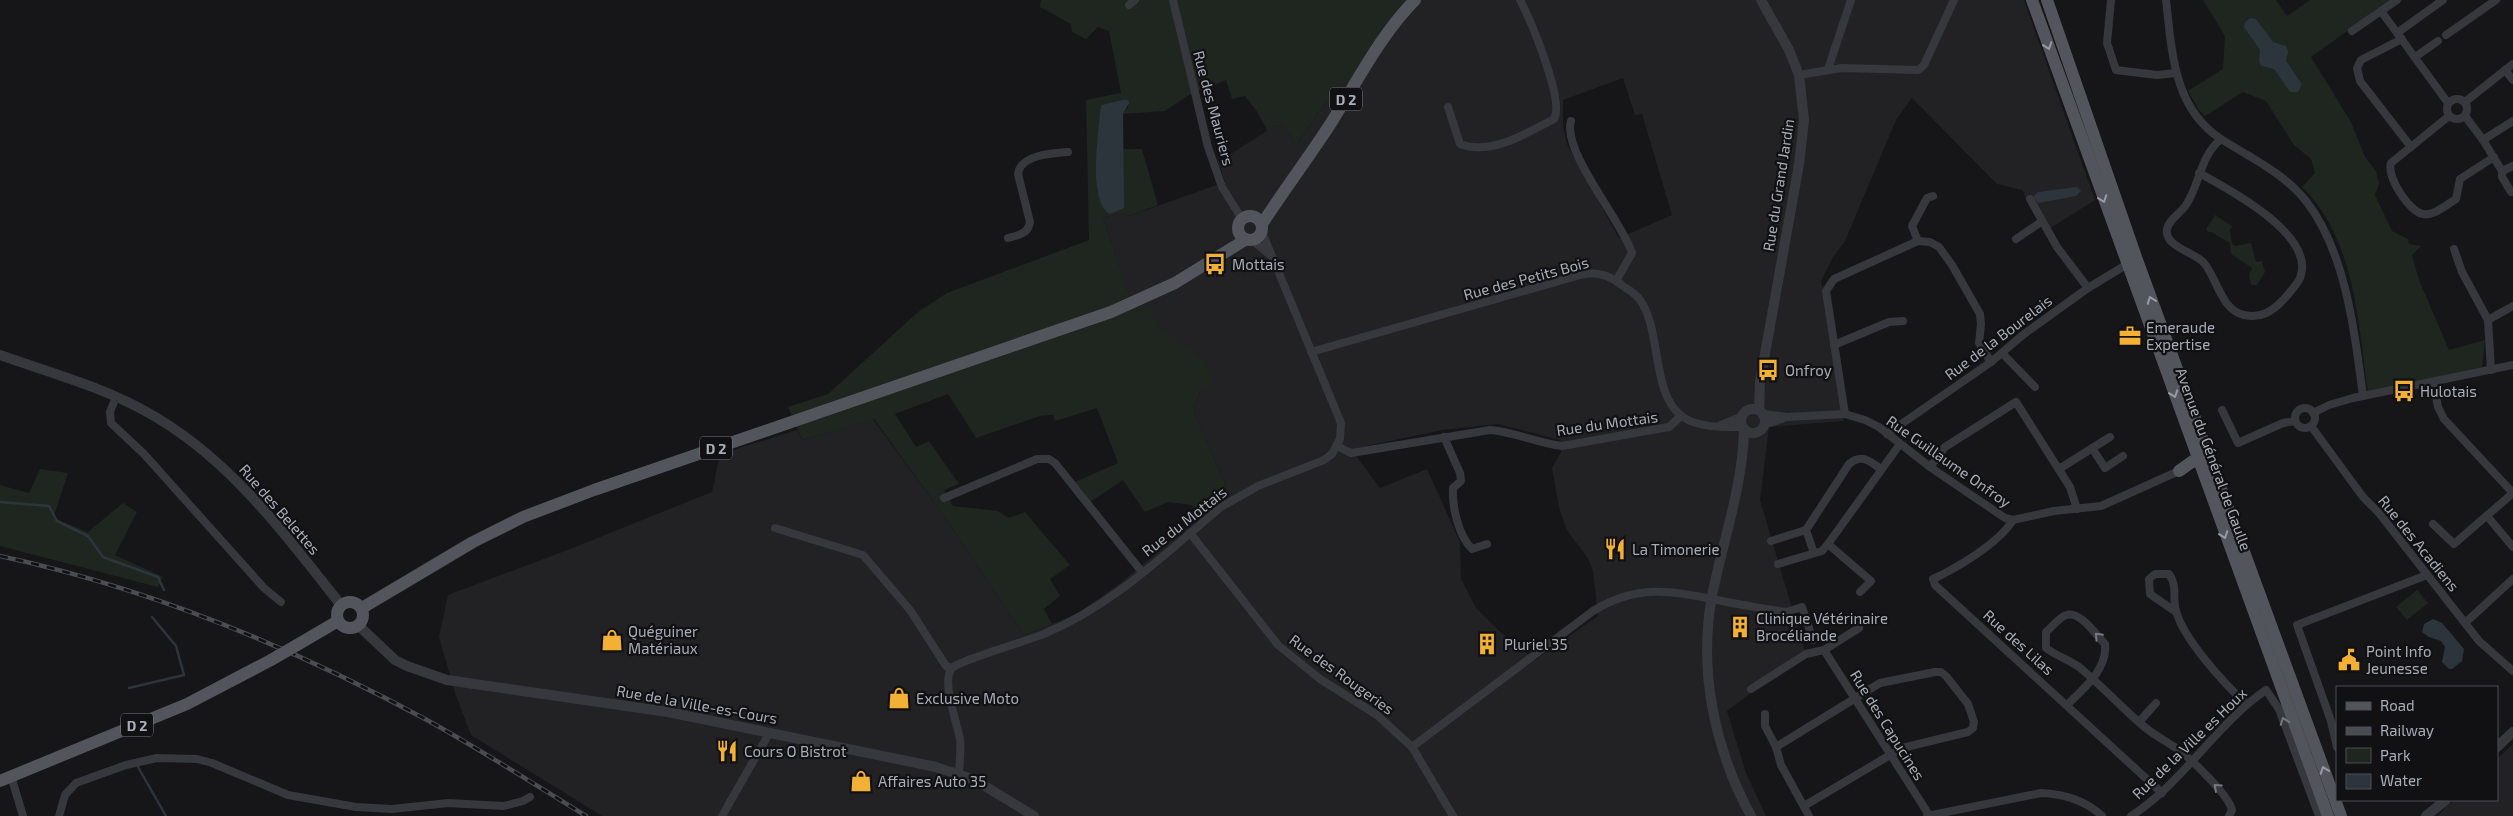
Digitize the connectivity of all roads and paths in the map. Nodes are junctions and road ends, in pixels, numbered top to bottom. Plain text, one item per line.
1 (1173, 0) edge
2 (1415, 0) edge
3 (1520, 0) edge
4 (1760, 0) edge
5 (1851, 0) edge
6 (1954, 0) edge
7 (2032, 0) edge
8 (2047, 0) edge
9 (2111, 0) edge
10 (2166, 0) edge
11 (2397, 0) edge
12 (2443, 0) edge
13 (2496, 0) edge
14 (2381, 11) junction
15 (2352, 31) dead end
16 (2446, 35) dead end
17 (2400, 36) junction
18 (2438, 41) dead end
19 (2415, 58) junction
20 (2513, 64) edge
21 (1828, 68) junction
22 (2505, 70) junction
23 (2176, 73) junction
24 (1799, 75) junction
25 (2513, 80) edge
26 (2465, 102) junction
27 (2448, 103) junction
28 (1448, 107) dead end
29 (2449, 116) junction
30 (2465, 116) junction
31 (1571, 121) dead end
32 (2513, 121) edge
33 (2221, 139) junction
34 (2484, 140) junction
35 (2411, 147) junction
36 (1068, 152) dead end
37 (2494, 157) junction
38 (2513, 166) edge
39 (2502, 171) junction
40 (2199, 173) junction
41 (2511, 192) dead end
42 (1933, 196) dead end
43 (2030, 199) dead end
44 (2041, 222) junction
45 (1250, 229) junction
46 (1008, 238) dead end
47 (2016, 239) dead end
48 (1918, 241) junction
49 (2454, 249) dead end
50 (1270, 256) junction
51 (2126, 265) junction
52 (1616, 280) junction
53 (2088, 288) junction
54 (2513, 306) edge
55 (2488, 320) junction
56 (1903, 321) dead end
57 (1834, 345) junction
58 (1311, 352) junction
59 (2002, 353) junction
60 (0, 355) edge
61 (1990, 362) junction
62 (2512, 368) edge
63 (2491, 370) junction
64 (1760, 382) junction
65 (2433, 382) junction
66 (2035, 387) dead end
67 (2363, 396) junction
68 (116, 397) junction
69 (2222, 410) dead end
70 (2313, 413) junction
71 (1845, 414) junction
72 (1681, 416) junction
73 (1762, 416) junction
74 (1743, 421) junction
75 (2295, 421) junction
76 (2311, 426) junction
77 (1756, 432) junction
78 (1887, 434) junction
79 (1444, 437) junction
80 (2110, 437) dead end
81 (1900, 444) junction
82 (1337, 446) junction
83 (2092, 448) junction
84 (2123, 456) dead end
85 (1743, 465) junction
86 (1930, 467) junction
87 (2200, 467) junction
88 (1881, 469) junction
89 (2059, 469) junction
90 (2179, 471) joint
91 (2216, 476) junction
92 (2513, 493) edge
93 (944, 498) dead end
94 (2077, 509) junction
95 (2487, 516) junction
96 (2013, 520) junction
97 (2433, 524) dead end
98 (774, 528) dead end
99 (1806, 530) junction
100 (1190, 533) junction
101 (1771, 541) dead end
102 (1487, 544) dead end
103 (1828, 544) junction
104 (2513, 547) edge
105 (1814, 553) junction
106 (1778, 564) dead end
107 (1142, 572) junction
108 (2427, 575) junction
109 (2513, 579) edge
110 (1860, 592) dead end
111 (1712, 599) junction
112 (281, 602) dead end
113 (340, 605) junction
114 (362, 608) junction
115 (2176, 612) junction
116 (338, 621) junction
117 (2465, 623) junction
118 (358, 625) junction
119 (1859, 628) dead end
120 (1813, 640) dead end
121 (1824, 650) junction
122 (952, 668) junction
123 (2513, 671) edge
124 (2092, 680) junction
125 (1751, 689) dead end
126 (1855, 698) junction
127 (2156, 703) dead end
128 (2246, 704) junction
129 (2067, 705) junction
130 (1765, 714) dead end
131 (2138, 722) junction
132 (770, 732) junction
133 (2513, 732) edge
134 (2336, 743) edge
135 (2498, 746) edge
136 (1412, 747) junction
137 (1776, 747) junction
138 (1890, 754) junction
139 (2192, 762) junction
140 (959, 774) junction
141 (6, 779) edge
142 (2162, 793) junction
143 (530, 798) dead end
144 (2336, 801) edge
145 (2435, 801) edge
146 (2445, 801) edge
147 (1804, 806) junction
148 (2429, 813) edge
149 (23, 816) edge
150 (58, 816) edge
151 (722, 816) edge
152 (1034, 816) edge
153 (1453, 816) edge
154 (1750, 816) edge
155 (1809, 816) edge
156 (1928, 816) edge
157 (2102, 816) edge
158 (2131, 816) edge
159 (2229, 816) edge
160 (2318, 816) edge
161 (2328, 816) edge
162 (2341, 816) edge

1 - 45 street, Rue des Mauriers
2 - 45 main road, D 2
3 - 28 street
4 - 24 street, Rue du Grand Jardin
5 - 21 street
6 - 21 street
7 -> 51 main road, Avenue du Général de Gaulle
91 -> 8 main road, Avenue du Général de Gaulle
9 - 23 street
10 - 23 street
11 - 14 street
12 - 17 street
13 - 16 street
14 - 15 street
14 - 17 street
17 - 19 street
17 - 35 street
18 - 19 street
19 - 27 street
20 - 22 street
21 - 24 street
22 - 25 street
22 - 26 street
23 - 33 street
24 - 64 street, Rue du Grand Jardin
26 - 27 street
26 - 30 street
27 - 29 street
29 - 30 street
29 - 35 street
30 - 34 street
31 - 52 street
32 - 34 street
33 - 40 street
33 - 67 street
34 - 37 street
35 - 37 street
36 - 46 street
37 - 39 street
38 - 39 street
39 - 41 street
40 - 40 street
42 - 48 street
43 - 44 street
44 - 47 street
44 - 53 street
45 - 50 street, Rue des Mauriers
45 - 50 street, Rue des Mauriers
45 - 114 main road, D 2
48 - 57 street
48 - 61 street
49 - 55 street
50 - 58 street, Rue des Mauriers
51 - 53 street, Rue de la Bourelais
51 -> 87 main road, Avenue du Général de Gaulle
52 - 58 street, Rue des Petits Bois
52 - 72 street, Rue des Petits Bois
53 - 59 street, Rue de la Bourelais
54 - 55 street
55 - 63 street
56 - 57 street
57 - 71 street
58 - 82 street, Rue des Mauriers
59 - 61 street, Rue de la Bourelais
59 - 66 street
60 - 68 street, Rue des Belettes
61 - 78 street, Rue de la Bourelais
62 - 63 street
63 - 65 street
64 - 73 street, Rue du Grand Jardin
64 - 74 street, Rue du Grand Jardin
65 - 67 street
65 - 92 street
67 - 70 street
68 - 112 street
68 - 113 street, Rue des Belettes
69 - 75 street
70 - 75 street
70 - 76 street
71 - 73 street, Rue Guillaume Onfroy
71 - 78 street, Rue Guillaume Onfroy
72 - 74 street
72 - 79 street, Rue du Mottais
73 - 74 street
73 - 77 street
74 - 77 street
74 - 85 street, Rue du Grand Jardin
75 - 76 street
76 - 108 street, Rue des Acadiens
77 - 85 street, Rue du Grand Jardin
78 - 81 street, Rue Guillaume Onfroy
79 - 82 street, Rue du Mottais
79 - 102 street
80 - 83 street
81 - 86 street, Rue Guillaume Onfroy
81 - 88 street
82 - 100 street, Rue du Mottais
83 - 84 street
83 - 89 street
85 - 111 street, Rue du Grand Jardin
86 - 89 street
86 - 96 street, Rue Guillaume Onfroy
87 - 90 main road
87 - 91 main road
87 -> 161 main road, Avenue du Général de Gaulle
88 - 99 street
88 - 103 street
89 - 94 street
90 - 94 street, Rue Guillaume Onfroy
144 -> 91 main road, Avenue du Général de Gaulle
92 - 95 street
93 - 107 street
94 - 96 street, Rue Guillaume Onfroy
95 - 97 street
95 - 104 street
96 - 129 street, Rue des Lilas
98 - 122 street
99 - 101 street
99 - 105 street
100 - 107 street, Rue du Mottais
100 - 136 street, Rue des Rougeries
103 - 105 street
103 - 110 street
105 - 106 street
107 - 122 street, Rue du Mottais
108 - 117 street, Rue des Acadiens
108 - 134 street
109 - 117 street
111 - 120 street
111 - 136 street
111 - 154 street, Rue du Grand Jardin
113 - 114 main road
113 - 116 main road
114 - 118 main road
115 - 115 street
115 - 128 street
116 - 118 main road
116 - 141 main road, D 2, bridge
117 - 123 street, Rue des Acadiens
118 - 132 street, Rue de la Ville-es-Cours
119 - 121 street
121 - 125 street
121 - 126 street, Rue des Capucines
122 - 140 street
124 -> 124 street
124 - 129 street
124 - 131 street
126 - 137 street
126 - 138 street, Rue des Capucines
126 - 138 street
127 - 131 street
128 - 139 street, Rue de la Ville es Houx
160 -> 128 street, Rue de la Ville es Houx
129 - 142 street, Rue des Lilas
130 - 137 street
131 - 139 street
132 - 140 street, Rue de la Ville-es-Cours
132 - 151 street
133 - 135 street
136 - 153 street, Rue des Rougeries
137 - 147 street
138 - 147 street
138 - 156 street, Rue des Capucines
139 - 142 street, Rue de la Ville es Houx
159 -> 139 street
140 - 152 street, Rue de la Ville-es-Cours
141 - 149 street
142 - 158 street, Rue de la Ville es Houx
143 - 150 street
144 - 162 main road, Avenue du Général de Gaulle
145 - 148 street
146 - 148 street
147 - 155 street
156 - 157 street

